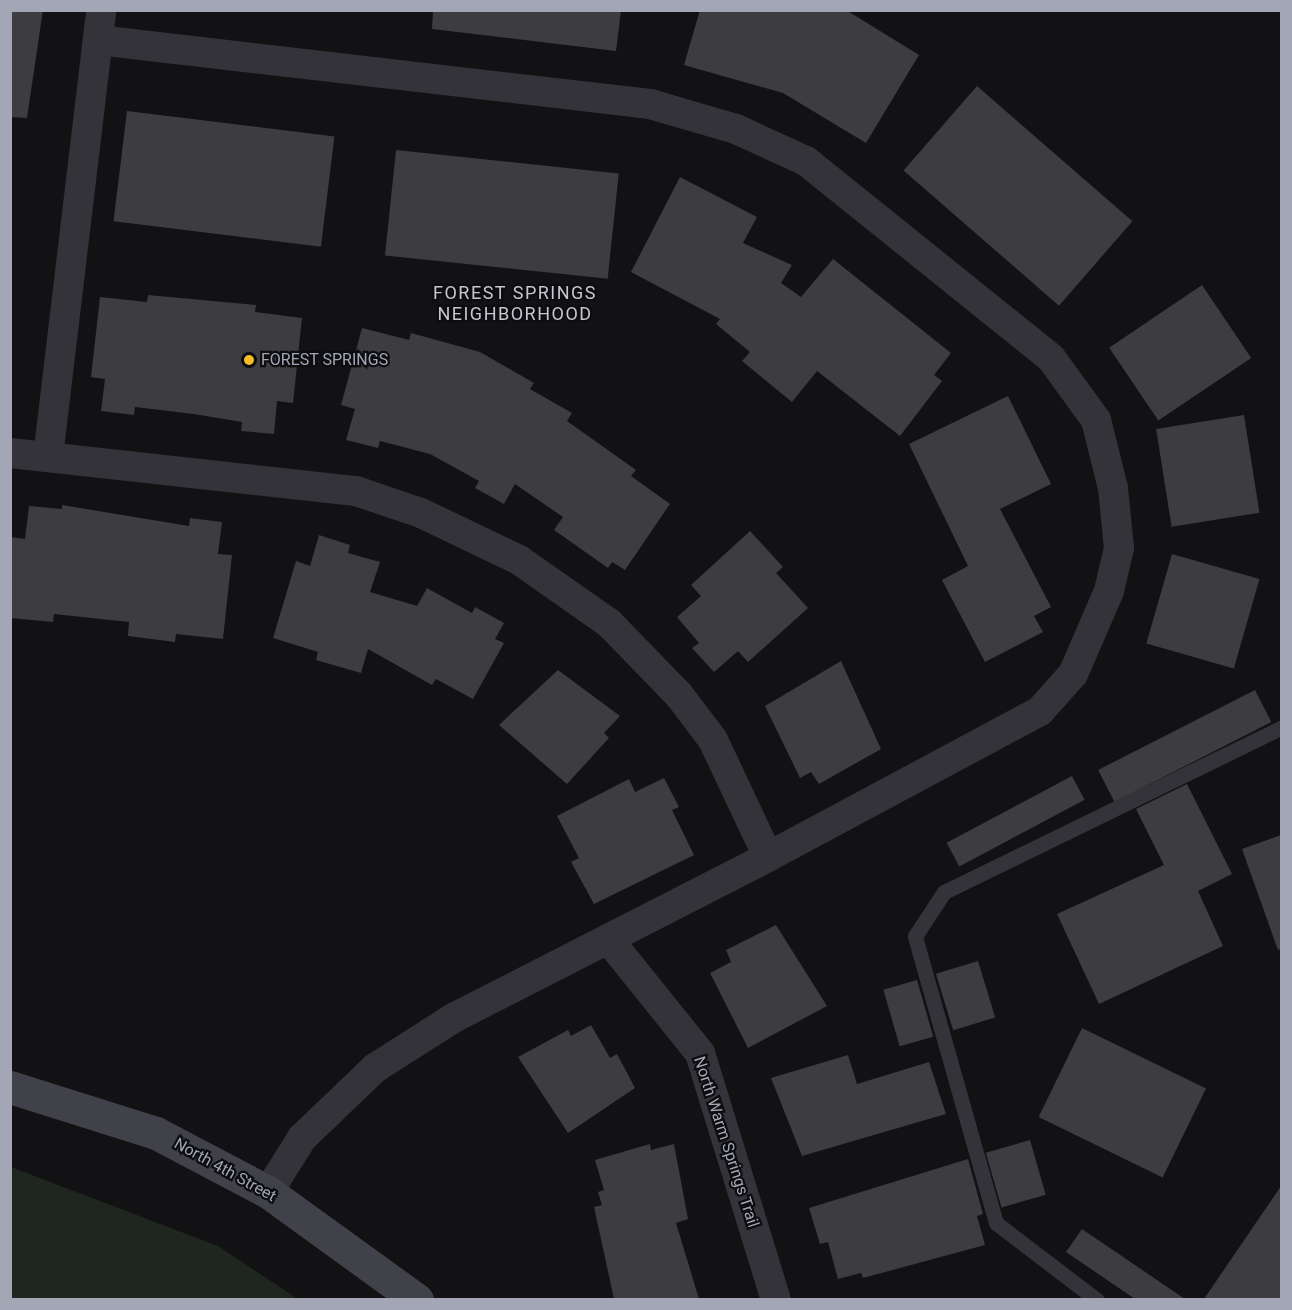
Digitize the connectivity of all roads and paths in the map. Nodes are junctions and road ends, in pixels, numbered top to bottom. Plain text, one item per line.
1 (101, 10) edge
2 (98, 40) junction
3 (10, 453) edge
4 (48, 457) junction
5 (1281, 727) edge
6 (768, 857) junction
7 (609, 940) junction
8 (10, 1087) edge
9 (268, 1192) junction
10 (417, 1299) edge
11 (776, 1299) edge
12 (1097, 1299) edge

1 - 2 street
2 - 4 street
2 - 6 street
3 - 4 street
4 - 6 street
5 - 12 lane
6 - 7 street
7 - 9 street
7 - 11 street, North Warm Springs Trail
8 - 9 street, North 4th Street
9 - 10 street, North 4th Street

